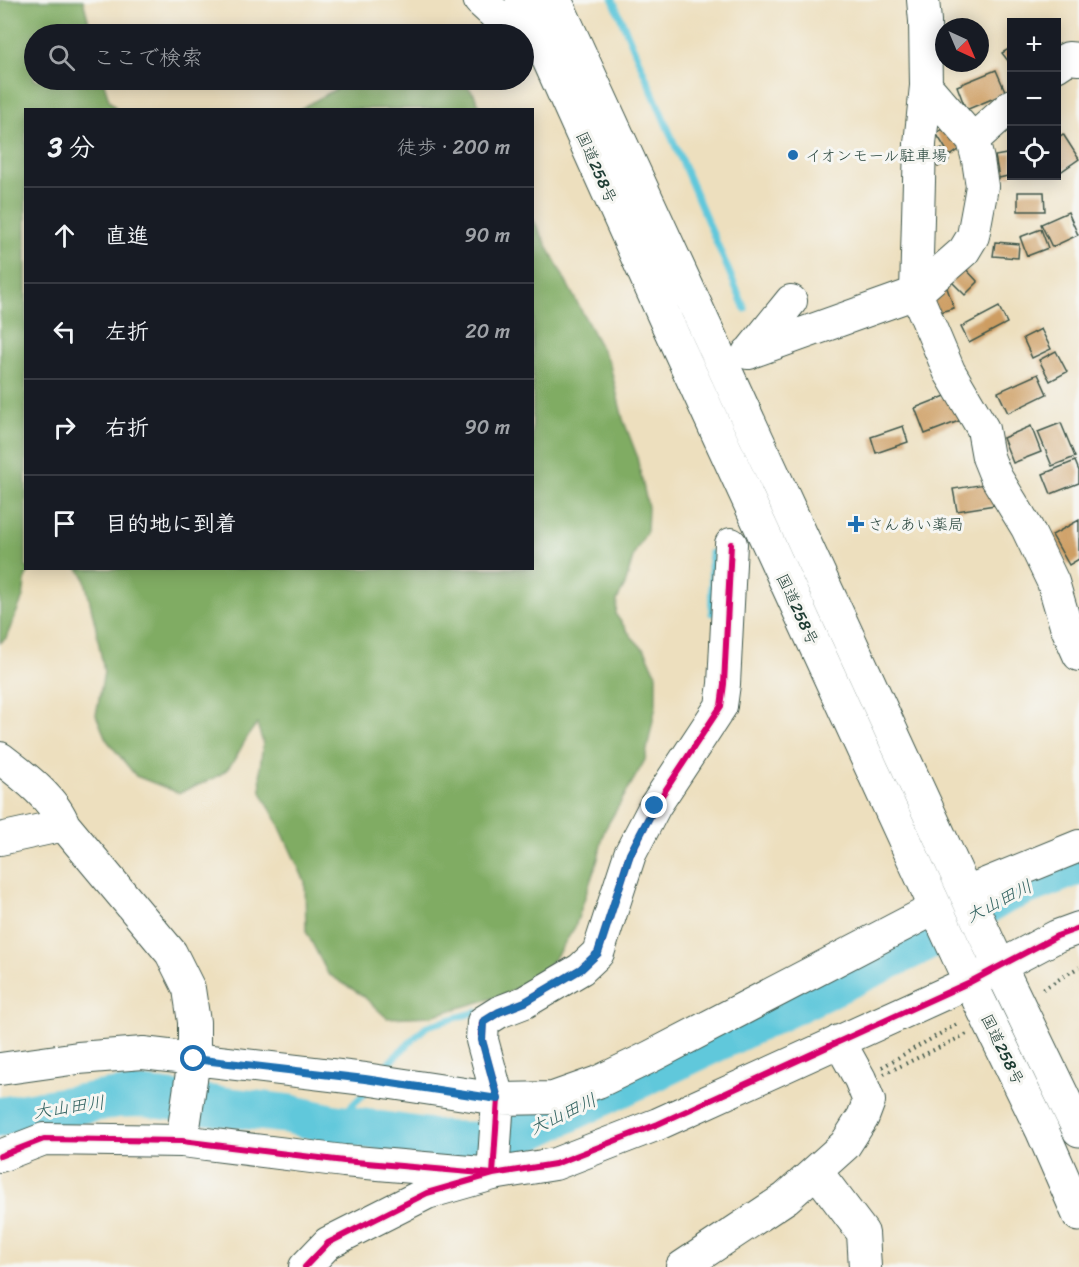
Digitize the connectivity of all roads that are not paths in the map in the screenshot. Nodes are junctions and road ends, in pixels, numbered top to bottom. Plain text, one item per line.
1 (480, 0) edge
2 (522, 0) edge
3 (555, 0) edge
4 (923, 0) edge
5 (505, 24) edge
6 (533, 24) edge
7 (534, 27) edge
8 (1079, 58) edge
9 (1061, 63) edge
10 (534, 78) edge
11 (926, 86) junction
12 (1007, 109) edge
13 (972, 141) junction
14 (916, 293) junction
15 (791, 301) dead end
16 (668, 325) junction
17 (731, 543) dead end
18 (1072, 622) edge
19 (1079, 655) edge
20 (0, 758) edge
21 (64, 825) junction
22 (0, 839) edge
23 (1079, 846) edge
24 (969, 899) junction
25 (939, 914) junction
26 (1079, 928) edge
27 (995, 957) junction
28 (966, 973) junction
29 (839, 1041) junction
30 (194, 1059) junction
31 (0, 1069) edge
32 (498, 1099) junction
33 (1079, 1130) edge
34 (183, 1142) junction
35 (0, 1156) edge
36 (816, 1171) junction
37 (493, 1174) junction
38 (1079, 1215) edge
39 (305, 1267) edge
40 (682, 1267) edge
41 (865, 1267) edge

1 - 5 highway
2 - 6 highway, 国道258号
3 - 24 highway, 国道258号
4 - 11 street
7 - 16 highway, 国道258号
8 - 9 street
10 - 16 highway
11 - 13 street
11 - 14 street
12 - 13 street
13 - 14 street
14 - 15 street
14 - 18 street
16 - 25 highway, 国道258号
17 - 32 street
18 - 19 street
20 - 21 street
21 - 22 street
21 - 30 street
23 - 24 street
24 - 27 highway, 国道258号
25 - 28 highway, 国道258号
25 - 32 street
26 - 27 street
27 - 28 street
27 - 33 highway, 国道258号
28 - 29 street
28 - 38 highway, 国道258号
29 - 36 street
29 - 37 street
30 - 31 street
30 - 32 street
30 - 34 street
32 - 37 street
34 - 35 street
34 - 37 street
36 - 40 street
36 - 41 street
37 - 39 street

